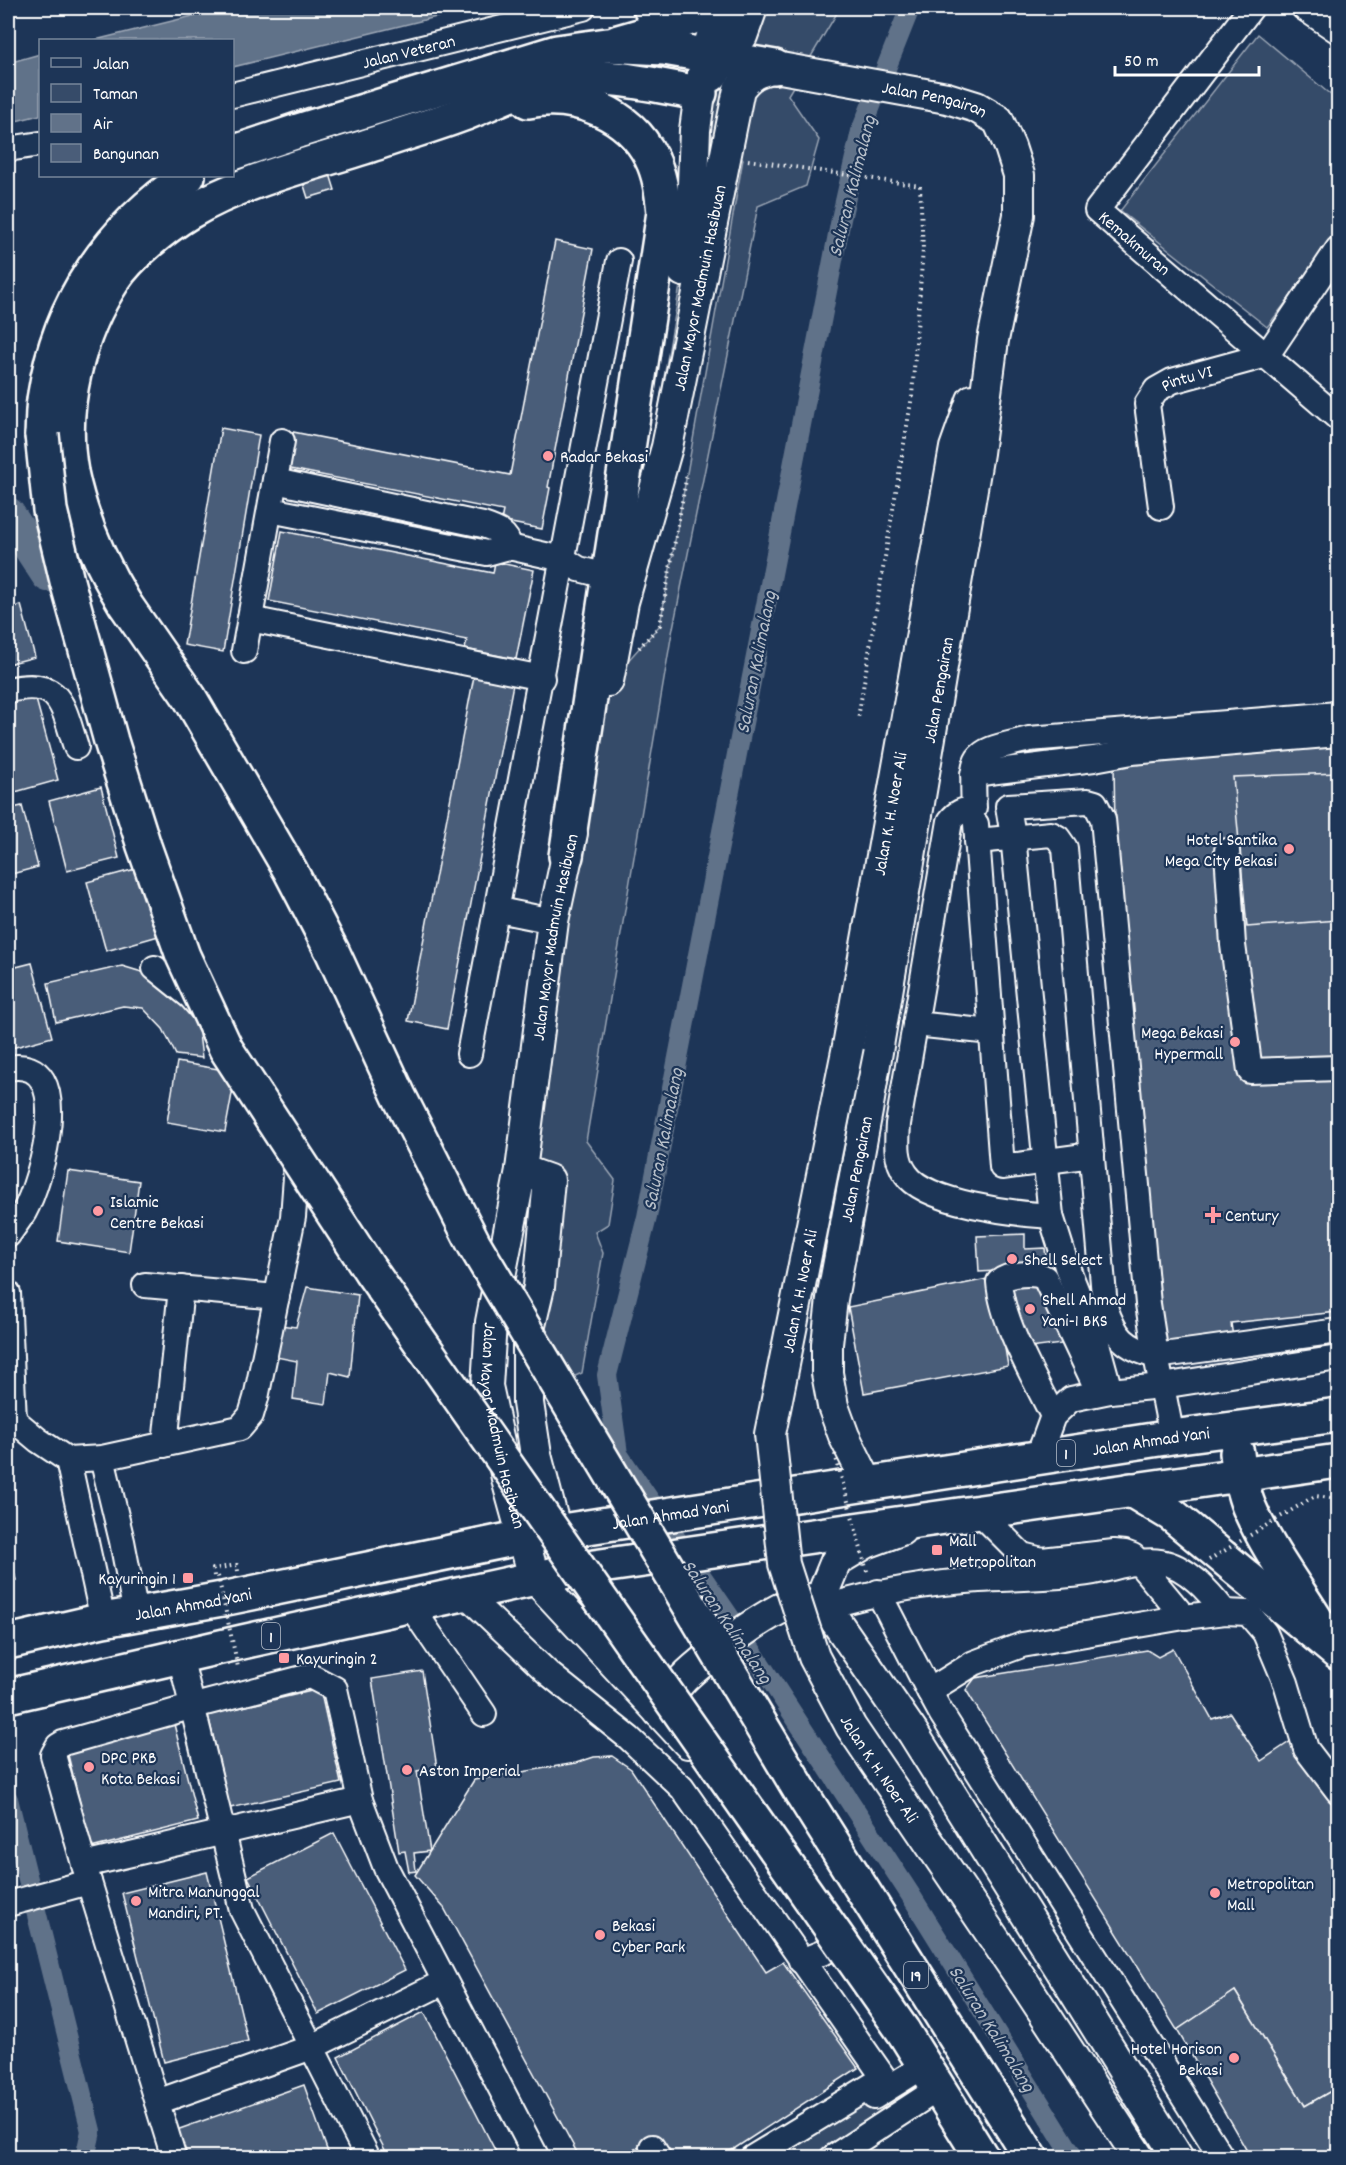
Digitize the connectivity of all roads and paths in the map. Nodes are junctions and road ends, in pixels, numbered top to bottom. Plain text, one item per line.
1 (583, 8) edge
2 (704, 8) edge
3 (721, 8) edge
4 (752, 8) edge
5 (1251, 8) edge
6 (1304, 8) edge
7 (648, 21) edge
8 (1338, 31) edge
9 (607, 45) junction
10 (725, 50) junction
11 (778, 68) junction
12 (700, 93) junction
13 (234, 95) edge
14 (464, 114) junction
15 (36, 145) edge
16 (8, 149) edge
17 (234, 152) edge
18 (8, 161) edge
19 (800, 168) dead end
20 (186, 177) edge
21 (1335, 260) edge
22 (619, 261) dead end
23 (993, 340) junction
24 (1267, 355) junction
25 (1338, 418) edge
26 (282, 441) dead end
27 (275, 481) junction
28 (1161, 507) dead end
29 (270, 510) junction
30 (509, 547) junction
31 (563, 560) junction
32 (620, 586) junction
33 (250, 619) junction
34 (244, 651) dead end
35 (542, 678) junction
36 (8, 690) edge
37 (1338, 714) edge
38 (858, 718) dead end
39 (1338, 734) edge
40 (76, 747) dead end
41 (973, 774) junction
42 (1008, 806) junction
43 (974, 808) junction
44 (1013, 836) junction
45 (977, 841) junction
46 (1227, 851) dead end
47 (566, 856) joint
48 (498, 910) junction
49 (553, 921) junction
50 (155, 968) dead end
51 (915, 1024) junction
52 (992, 1032) junction
53 (469, 1054) dead end
54 (8, 1068) edge
55 (1338, 1068) edge
56 (1092, 1155) junction
57 (1045, 1162) junction
58 (521, 1170) junction
59 (1051, 1216) junction
60 (8, 1235) edge
61 (145, 1285) dead end
62 (181, 1288) junction
63 (8, 1293) edge
64 (277, 1297) junction
65 (1338, 1316) edge
66 (1338, 1331) edge
67 (528, 1334) junction
68 (1276, 1340) junction
69 (1156, 1356) junction
70 (1338, 1358) edge
71 (1279, 1368) junction
72 (1162, 1386) junction
73 (1105, 1393) junction
74 (11, 1415) edge
75 (1338, 1415) edge
76 (1053, 1416) junction
77 (1233, 1429) junction
78 (1172, 1437) junction
79 (165, 1445) junction
80 (835, 1454) dead end
81 (1038, 1457) junction
82 (102, 1458) junction
83 (68, 1460) junction
84 (1338, 1461) edge
85 (1239, 1475) junction
86 (868, 1484) junction
87 (1131, 1490) junction
88 (1338, 1499) edge
89 (979, 1512) junction
90 (935, 1518) junction
91 (556, 1532) junction
92 (522, 1537) junction
93 (1209, 1560) dead end
94 (1139, 1563) junction
95 (573, 1570) junction
96 (218, 1576) dead end
97 (534, 1577) junction
98 (873, 1584) junction
99 (464, 1593) junction
100 (826, 1598) junction
101 (410, 1605) junction
102 (1225, 1612) junction
103 (136, 1614) junction
104 (1184, 1617) junction
105 (104, 1620) junction
106 (8, 1642) edge
107 (1337, 1652) edge
108 (180, 1656) junction
109 (238, 1667) dead end
110 (929, 1691) junction
111 (8, 1696) edge
112 (194, 1706) junction
113 (659, 1712) junction
114 (941, 1713) junction
115 (484, 1714) dead end
116 (913, 1733) junction
117 (1338, 1791) edge
118 (360, 1800) junction
119 (224, 1832) junction
120 (87, 1874) junction
121 (8, 1904) edge
122 (842, 1945) junction
123 (801, 1961) junction
124 (444, 1982) junction
125 (1144, 2033) junction
126 (312, 2047) junction
127 (1111, 2053) junction
128 (929, 2079) junction
129 (157, 2102) junction
130 (174, 2157) edge
131 (368, 2157) edge
132 (537, 2157) edge
133 (752, 2157) edge
134 (778, 2157) edge
135 (832, 2157) edge
136 (978, 2157) edge
137 (982, 2157) edge
138 (1031, 2157) edge
139 (1139, 2157) edge
140 (1178, 2157) edge
141 (1222, 2157) edge

1 - 13 street, Jalan Veteran
2 - 7 highway
3 - 10 main road
4 - 10 main road
5 - 24 street, Kemakmuran
6 - 8 street
7 - 9 highway
9 - 10 highway
9 - 17 highway
10 - 11 highway
10 - 12 main road
11 - 23 main road, Jalan Pengairan
11 - 32 main road, Jalan Mayor Madmuin Hasibuan
12 - 14 highway
12 - 32 main road, Jalan Mayor Madmuin Hasibuan
14 - 32 highway
14 - 67 highway, bridge
15 - 16 street
15 - 18 street
19 - 38 path
20 - 137 highway, bridge
21 - 24 street
22 - 31 street
23 - 86 main road, Jalan Pengairan
23 - 139 main road, Jalan K. H. Noer Ali, bridge
24 - 25 street, Kemakmuran
24 - 28 street, Pintu VI
26 - 27 street
27 - 29 street
27 - 30 street
29 - 30 street
29 - 33 street
30 - 31 street
31 - 32 street
31 - 35 street
32 - 47 highway
33 - 34 street
33 - 35 street
35 - 48 street
36 - 40 street
37 - 41 street
39 - 41 street
41 - 43 street
42 - 43 street
42 - 44 street
42 - 69 street
43 - 45 street
43 - 51 street
44 - 45 street
44 - 56 street
44 - 57 street
45 - 52 street
46 - 55 street
47 - 49 main road, Jalan Mayor Madmuin Hasibuan
48 - 49 street
48 - 53 street
49 - 58 main road, Jalan Mayor Madmuin Hasibuan
50 - 64 street
51 - 52 street
51 - 59 street
52 - 57 street
54 - 60 street
56 - 57 street
56 - 69 street
57 - 59 street
58 - 67 main road, Jalan Mayor Madmuin Hasibuan
58 - 92 main road, Jalan Mayor Madmuin Hasibuan
59 - 73 street
61 - 62 street
62 - 64 street
62 - 79 street
63 - 74 street
64 - 79 street
65 - 68 street
66 - 68 street
67 - 91 main road, Jalan Mayor Madmuin Hasibuan
67 - 138 highway, 19, bridge
68 - 69 street
68 - 71 street
69 - 72 street
70 - 71 street
71 - 72 street
72 - 73 street
72 - 78 street
73 - 76 street
73 - 76 street
74 - 83 street
75 - 77 highway, Jalan Ahmad Yani / 1
76 - 81 street
77 - 78 highway, Jalan Ahmad Yani / 1
77 - 85 highway
78 - 81 highway, Jalan Ahmad Yani / 1
79 - 82 street
80 - 98 path, bridge
81 - 86 highway, Jalan Ahmad Yani / 1
82 - 83 street
82 - 103 street
83 - 105 street
84 - 85 highway, 1
85 - 87 highway, 1
85 - 107 highway
86 - 91 highway, Jalan Ahmad Yani / 1
87 - 89 highway, 1
87 - 107 highway
88 - 93 path, bridge
89 - 90 highway, 1
89 - 94 street
90 - 95 highway, 1
90 - 100 main road
91 - 92 highway, Jalan Ahmad Yani / 1
91 - 95 main road, Jalan Mayor Madmuin Hasibuan
92 - 97 main road, Jalan Mayor Madmuin Hasibuan
92 - 103 highway, Jalan Ahmad Yani / 1
94 - 98 street
94 - 102 street
94 - 104 street
95 - 97 highway, 1
96 - 109 path, bridge
97 - 99 highway, 1
97 - 113 main road
98 - 100 street
98 - 110 street
99 - 101 highway, 1
99 - 123 street
100 - 113 main road
100 - 116 main road
101 - 108 highway, 1
101 - 115 street
102 - 104 street
102 - 117 street
103 - 105 highway, Jalan Ahmad Yani / 1
104 - 110 street
105 - 106 highway, Jalan Ahmad Yani / 1
108 - 111 highway, 1
108 - 112 street
110 - 114 street
112 - 118 street
112 - 119 street
112 - 120 street
113 - 122 main road
114 - 116 street
114 - 125 street
116 - 127 main road
118 - 119 street
118 - 124 street
119 - 120 street
119 - 126 street
120 - 121 street
120 - 129 street
122 - 123 street
122 - 128 main road
123 - 133 street
124 - 126 street
124 - 132 street
125 - 127 street
125 - 141 street
126 - 129 street
126 - 131 street
127 - 140 main road
128 - 134 street
128 - 135 street
128 - 136 main road
129 - 130 street

